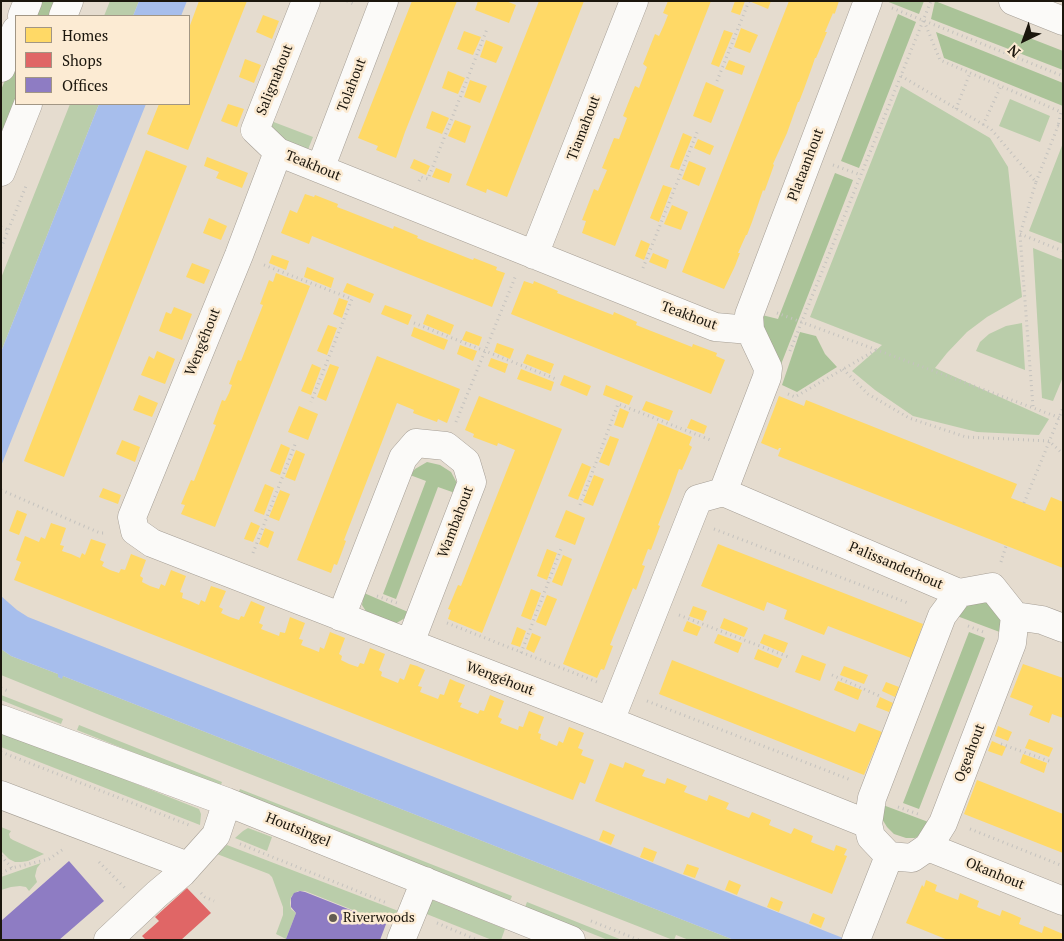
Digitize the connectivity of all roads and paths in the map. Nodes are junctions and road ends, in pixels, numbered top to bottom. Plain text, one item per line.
1 (28, 1) edge
2 (69, 1) edge
3 (306, 1) edge
4 (384, 1) edge
5 (634, 1) edge
6 (749, 1) edge
7 (931, 1) edge
8 (1013, 1) edge
9 (880, 4) edge
10 (22, 15) edge
11 (63, 15) edge
12 (923, 20) junction
13 (1063, 21) edge
14 (487, 29) dead end
15 (15, 33) edge
16 (1, 68) edge
17 (970, 73) junction
18 (900, 76) junction
19 (1063, 76) edge
20 (718, 80) dead end
21 (1001, 86) junction
22 (28, 105) edge
23 (956, 109) junction
24 (982, 125) junction
25 (1058, 126) junction
26 (1063, 128) edge
27 (698, 130) dead end
28 (278, 152) junction
29 (320, 169) junction
30 (1, 172) edge
31 (1036, 182) junction
32 (408, 204) junction
33 (1, 227) edge
34 (8, 230) dead end
35 (1020, 234) junction
36 (1063, 252) edge
37 (530, 253) junction
38 (239, 255) junction
39 (632, 294) junction
40 (751, 317) junction
41 (801, 322) junction
42 (414, 323) dead end
43 (877, 350) junction
44 (485, 352) junction
45 (788, 355) dead end
46 (843, 369) junction
47 (556, 378) dead end
48 (764, 384) junction
49 (311, 402) dead end
50 (1033, 407) junction
51 (1063, 408) edge
52 (1061, 418) edge
53 (1049, 441) junction
54 (296, 442) dead end
55 (446, 446) junction
56 (738, 451) junction
57 (1063, 454) edge
58 (1, 490) edge
59 (723, 492) junction
60 (1024, 503) dead end
61 (580, 505) dead end
62 (690, 519) junction
63 (135, 531) junction
64 (561, 549) dead end
65 (243, 579) junction
66 (959, 593) junction
67 (656, 606) junction
68 (942, 616) junction
69 (1015, 616) junction
70 (342, 617) junction
71 (1063, 628) edge
72 (1012, 643) junction
73 (410, 644) junction
74 (791, 658) dead end
75 (832, 675) dead end
76 (510, 683) junction
77 (907, 708) junction
78 (8, 720) edge
79 (610, 721) junction
80 (977, 734) junction
81 (1052, 762) dead end
82 (1, 795) edge
83 (872, 798) junction
84 (228, 802) junction
85 (943, 823) junction
86 (868, 824) junction
87 (88, 828) junction
88 (928, 846) junction
89 (1, 856) edge
90 (93, 856) dead end
91 (889, 856) junction
92 (188, 866) junction
93 (1063, 866) edge
94 (12, 868) junction
95 (1, 873) edge
96 (425, 880) junction
97 (1063, 901) edge
98 (144, 906) junction
99 (521, 930) edge
100 (858, 935) edge
101 (108, 940) edge
102 (401, 940) edge
103 (571, 940) edge

1 - 10 street
2 - 11 street
3 - 28 street, Salignahout
4 - 29 street, Tolahout
5 - 37 street, Tiamahout
6 - 20 path
7 - 12 path
8 - 13 street
9 - 12 path
9 - 40 street, Plataanhout
12 - 17 path
12 - 18 path
12 - 19 path
14 - 32 path
15 - 16 street
17 - 21 path
17 - 23 path
18 - 23 path
18 - 41 path
21 - 24 path
21 - 25 path
22 - 30 street
23 - 24 path
24 - 31 path
25 - 26 path
25 - 31 path
27 - 39 path
28 - 29 street, Teakhout
28 - 38 street, Wengéhout
29 - 32 street, Teakhout
31 - 35 path
32 - 37 street, Teakhout
33 - 34 path
35 - 36 path
35 - 50 path
37 - 39 street, Teakhout
37 - 44 path
38 - 49 path
38 - 63 street, Wengéhout
39 - 40 street, Teakhout
40 - 41 path
40 - 48 street
41 - 43 path
41 - 45 path
42 - 44 path
43 - 46 path
43 - 50 path
44 - 47 path
44 - 55 path
46 - 48 path
46 - 53 path
48 - 56 street
50 - 52 path
51 - 52 path
52 - 53 path
53 - 57 path
53 - 60 path
54 - 65 path
55 - 70 street
55 - 73 street, Wambahout
56 - 59 street
56 - 61 path
58 - 63 path
59 - 62 street
59 - 66 street, Palissanderhout
62 - 67 street
62 - 68 path
63 - 65 street, Wengéhout
64 - 76 path
65 - 70 street, Wengéhout
66 - 68 street
66 - 69 street, Palissanderhout
67 - 74 path
67 - 79 street
68 - 72 path
68 - 77 street
69 - 71 street
69 - 72 street, Ogeahout
70 - 73 street, Wengéhout
72 - 80 street, Ogeahout
73 - 76 street, Wengéhout
75 - 77 path
76 - 79 street, Wengéhout
77 - 83 street
78 - 84 street, Houtsingel
79 - 86 street, Wengéhout
80 - 81 path
80 - 85 street, Ogeahout
82 - 87 street
83 - 85 path
83 - 86 street
84 - 92 street
84 - 96 street, Houtsingel
85 - 88 street, Ogeahout
85 - 93 path
86 - 91 street
87 - 92 street
87 - 94 path
88 - 91 street, Ogeahout
88 - 97 street, Okanhout
89 - 94 path
90 - 98 path
91 - 100 street
92 - 98 street
94 - 95 path
96 - 99 street, Houtsingel
96 - 102 street
98 - 101 street
99 - 103 street, Houtsingel

